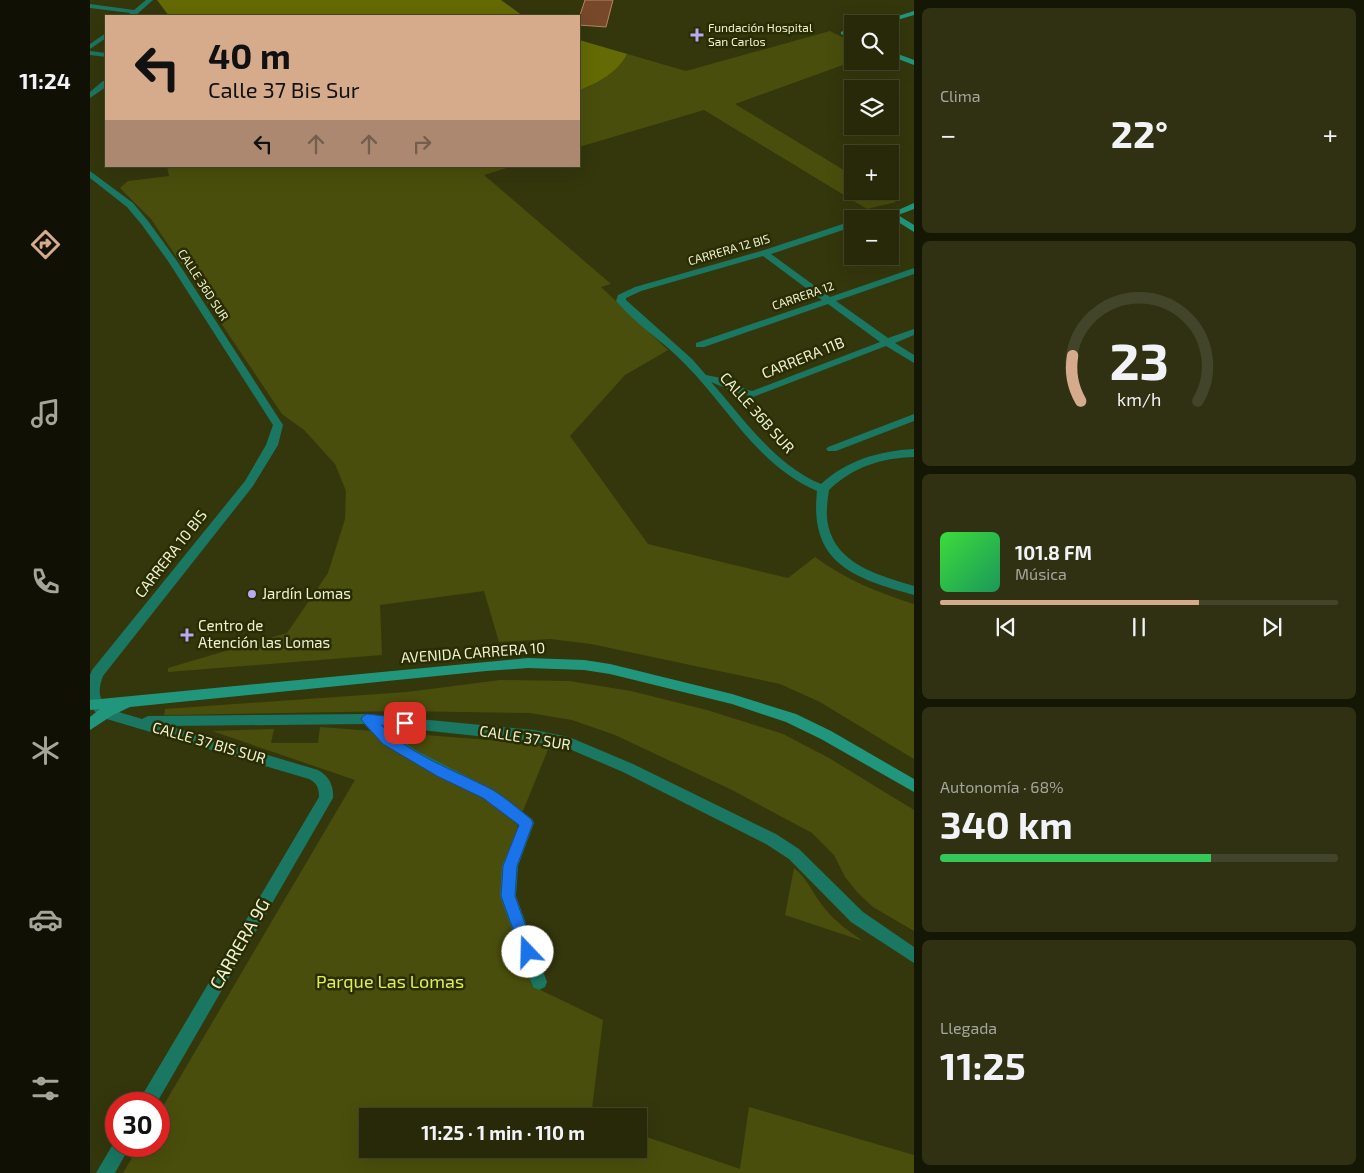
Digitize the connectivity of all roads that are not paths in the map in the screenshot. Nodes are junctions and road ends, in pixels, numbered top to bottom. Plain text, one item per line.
1 (150, 0) edge
2 (90, 6) edge
3 (914, 13) edge
4 (134, 14) edge
5 (899, 17) edge
6 (105, 36) edge
7 (90, 47) edge
8 (90, 53) edge
9 (105, 55) edge
10 (899, 57) edge
11 (914, 63) edge
12 (105, 84) edge
13 (90, 96) edge
14 (90, 174) edge
15 (914, 206) edge
16 (899, 212) edge
17 (899, 220) edge
18 (844, 227) edge
19 (914, 230) edge
20 (764, 253) junction
21 (914, 271) edge
22 (830, 300) junction
23 (624, 306) joint
24 (914, 332) edge
25 (885, 341) junction
26 (700, 345) dead end
27 (914, 360) edge
28 (704, 378) junction
29 (914, 417) edge
30 (278, 425) joint
31 (832, 449) dead end
32 (914, 453) edge
33 (823, 489) junction
34 (914, 591) edge
35 (132, 702) junction
36 (92, 704) edge
37 (105, 713) junction
38 (367, 719) junction
39 (133, 721) junction
40 (90, 726) edge
41 (324, 782) joint
42 (914, 786) edge
43 (914, 956) edge
44 (539, 982) dead end
45 (153, 1092) edge
46 (114, 1157) edge
47 (105, 1173) edge

1 - 4 street
2 - 4 street
3 - 5 main road
6 - 7 street
8 - 9 street
10 - 11 main road
12 - 13 street
14 - 30 street, CALLE 36D SUR
15 - 16 main road
17 - 19 main road
18 - 20 street, CARRERA 12 BIS
20 - 22 street
20 - 23 street, CARRERA 12 BIS
21 - 22 street, CARRERA 12
22 - 25 street
22 - 26 street, CARRERA 12
23 - 28 street, CALLE 36B SUR
24 - 25 street, CARRERA 11B
25 - 27 street
25 - 28 street, CARRERA 11B
28 - 33 street, CALLE 36B SUR
29 - 31 street
30 - 36 street, CARRERA 10 BIS
32 - 33 street
33 - 34 street
35 - 36 main road, AVENIDA CARRERA 10
35 - 37 main road, AVENIDA CARRERA 10
35 - 42 main road, AVENIDA CARRERA 10
36 - 37 street, CALLE 37 BIS SUR
37 - 39 street, CALLE 37 BIS SUR
37 - 40 main road, AVENIDA CARRERA 10
38 - 39 street, CALLE 37 SUR
38 - 43 street, CALLE 37 SUR
38 - 44 street
39 - 41 street, CALLE 37 BIS SUR
41 - 45 street, CARRERA 9G
46 - 47 street

